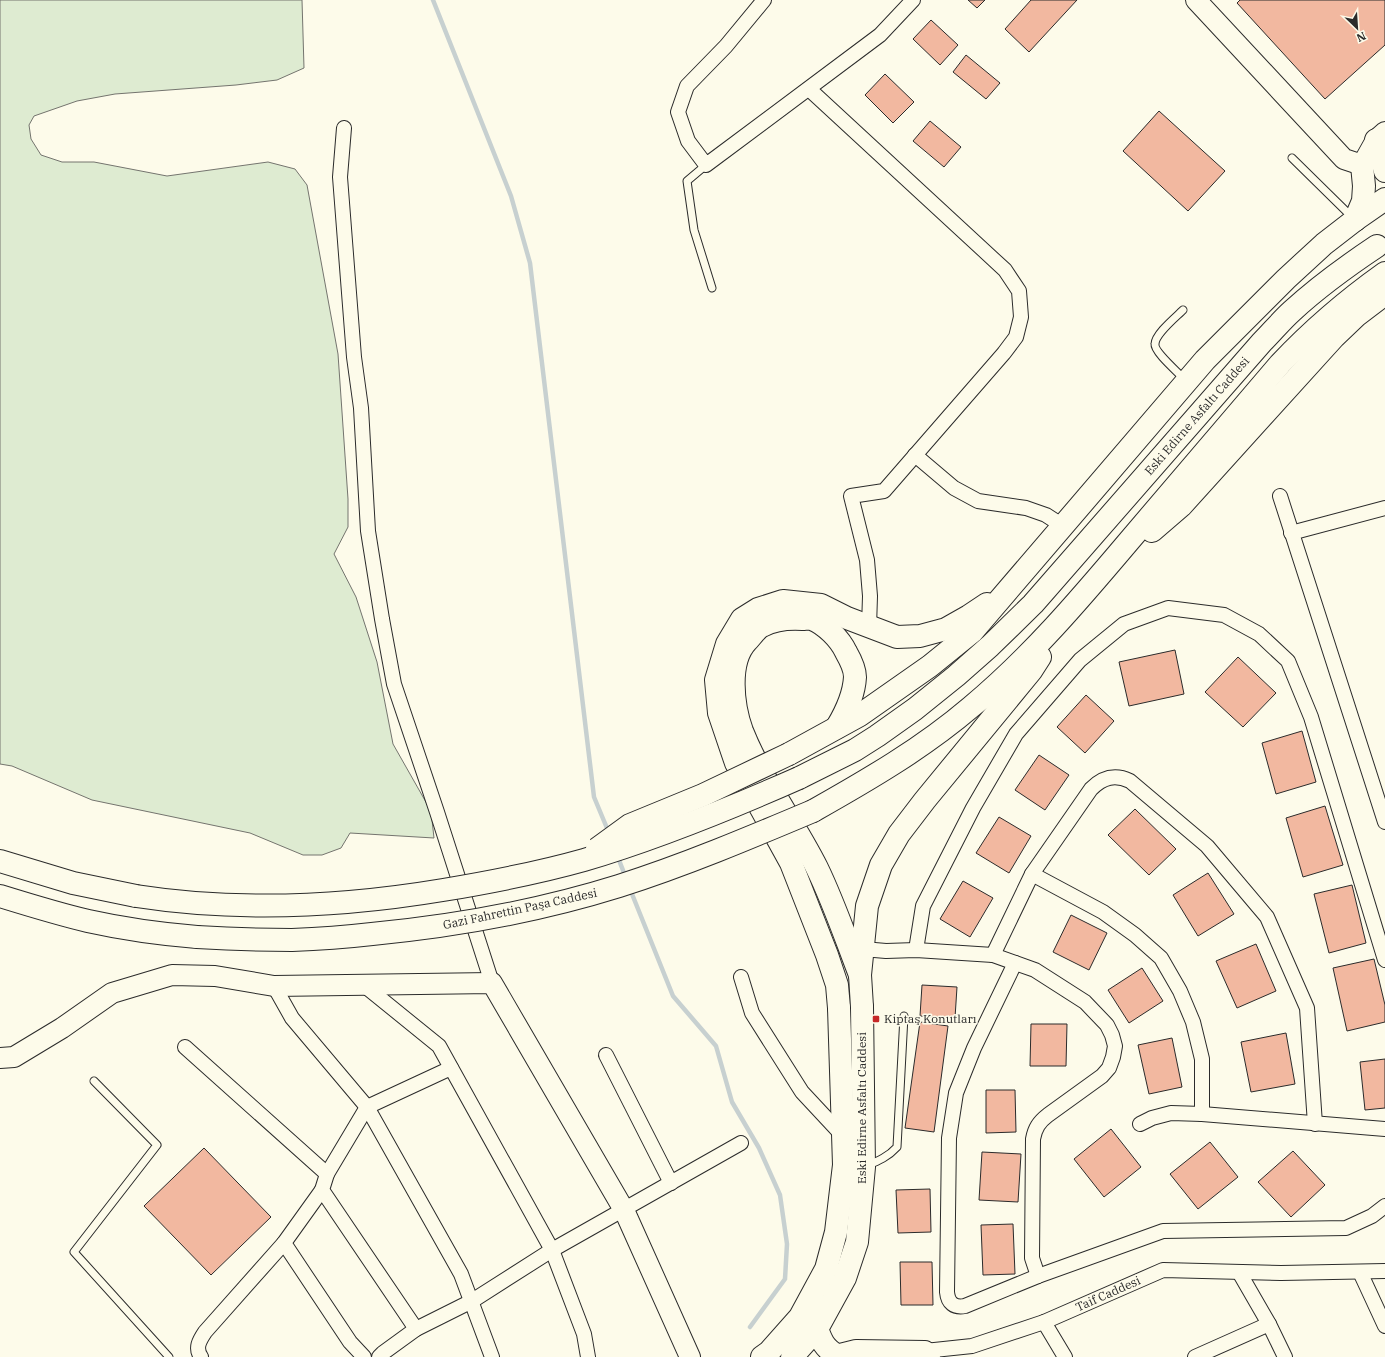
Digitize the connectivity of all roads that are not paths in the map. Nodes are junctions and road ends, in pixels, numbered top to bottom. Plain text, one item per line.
1 (764, 0) edge
2 (913, 0) edge
3 (1196, 0) edge
4 (809, 89) junction
5 (344, 128) dead end
6 (1381, 136) edge
7 (1292, 158) dead end
8 (706, 165) junction
9 (1362, 165) junction
10 (1385, 172) edge
11 (1385, 199) edge
12 (1355, 220) junction
13 (1377, 246) dead end
14 (1385, 274) edge
15 (712, 288) dead end
16 (1385, 294) edge
17 (1183, 310) dead end
18 (1187, 381) junction
19 (915, 455) junction
20 (1280, 496) dead end
21 (1385, 508) edge
22 (1063, 526) junction
23 (1291, 533) junction
24 (1108, 567) junction
25 (1006, 591) junction
26 (1060, 621) junction
27 (869, 627) junction
28 (837, 728) junction
29 (1385, 822) edge
30 (583, 860) junction
31 (0, 861) edge
32 (1032, 874) junction
33 (0, 896) edge
34 (863, 949) junction
35 (916, 950) junction
36 (993, 955) junction
37 (1385, 960) edge
38 (1015, 963) junction
39 (860, 975) junction
40 (741, 977) dead end
41 (492, 983) junction
42 (274, 986) junction
43 (365, 986) junction
44 (904, 1016) dead end
45 (185, 1047) dead end
46 (606, 1055) dead end
47 (0, 1058) edge
48 (451, 1068) junction
49 (94, 1081) dead end
50 (367, 1107) junction
51 (1202, 1114) junction
52 (1140, 1124) dead end
53 (1315, 1124) junction
54 (1385, 1129) edge
55 (843, 1136) junction
56 (741, 1143) dead end
57 (864, 1167) junction
58 (327, 1174) junction
59 (671, 1183) junction
60 (322, 1190) junction
61 (1385, 1206) edge
62 (624, 1210) junction
63 (284, 1243) junction
64 (552, 1250) junction
65 (1385, 1271) edge
66 (1239, 1272) junction
67 (1360, 1272) junction
68 (1038, 1276) junction
69 (472, 1301) junction
70 (1044, 1322) junction
71 (1268, 1324) junction
72 (1385, 1326) edge
73 (416, 1329) junction
74 (817, 1329) junction
75 (976, 1352) edge
76 (927, 1354) edge
77 (835, 1356) edge
78 (169, 1357) edge
79 (201, 1357) edge
80 (364, 1357) edge
81 (379, 1357) edge
82 (492, 1357) edge
83 (588, 1357) edge
84 (690, 1357) edge
85 (762, 1357) edge
86 (792, 1357) edge
87 (1065, 1357) edge
88 (1195, 1357) edge
89 (1285, 1357) edge

1 - 8 street
2 - 4 street
3 - 9 street
4 - 8 street
4 - 19 street
5 - 41 street
6 - 9 street
6 - 10 main road
7 - 12 lane
8 - 15 lane
9 - 12 main road
11 - 12 main road
12 - 18 main road
13 - 30 main road, Eski Edirne Asfaltı Caddesi, bridge
14 - 24 main road
16 - 24 main road
17 - 18 lane
18 - 22 main road
19 - 22 street
19 - 27 street
20 - 23 street
21 - 23 street
22 - 25 main road
23 - 29 street
24 - 26 main road
25 - 27 main road, Eski Edirne Asfaltı Caddesi
25 - 28 main road
26 - 33 main road, Gazi Fahrettin Paşa Caddesi, bridge
26 - 34 main road
27 - 55 main road, Eski Edirne Asfaltı Caddesi
28 - 30 main road, bridge
28 - 39 main road
30 - 31 main road, bridge
32 - 36 street
32 - 51 street
32 - 53 street
34 - 35 street
34 - 39 main road
35 - 36 street
35 - 37 street
36 - 38 street
38 - 68 street
38 - 68 street
39 - 57 main road, Eski Edirne Asfaltı Caddesi
40 - 55 street
41 - 43 street
41 - 62 street
42 - 43 street
42 - 47 street
42 - 50 street
43 - 48 street
44 - 57 lane
45 - 58 street
46 - 59 street
48 - 50 street
48 - 64 street
49 - 78 lane
50 - 58 street
50 - 69 street
51 - 52 street
51 - 53 street
53 - 54 street
55 - 85 main road, Eski Edirne Asfaltı Caddesi
56 - 59 street
57 - 74 main road, Eski Edirne Asfaltı Caddesi
58 - 60 street
59 - 62 street
60 - 63 street
60 - 73 street
61 - 68 street
62 - 64 street
62 - 84 street
63 - 79 street
63 - 80 street
64 - 69 street
64 - 83 street
65 - 67 street, Taif Caddesi
66 - 67 street, Taif Caddesi
66 - 70 street, Taif Caddesi
66 - 71 street
67 - 72 street
69 - 73 street
69 - 82 street
70 - 75 street, Taif Caddesi
70 - 87 street
71 - 88 street
71 - 89 street
73 - 81 street
74 - 77 main road
74 - 86 main road, Eski Edirne Asfaltı Caddesi
75 - 76 street, Taif Caddesi
76 - 77 street, Taif Caddesi

